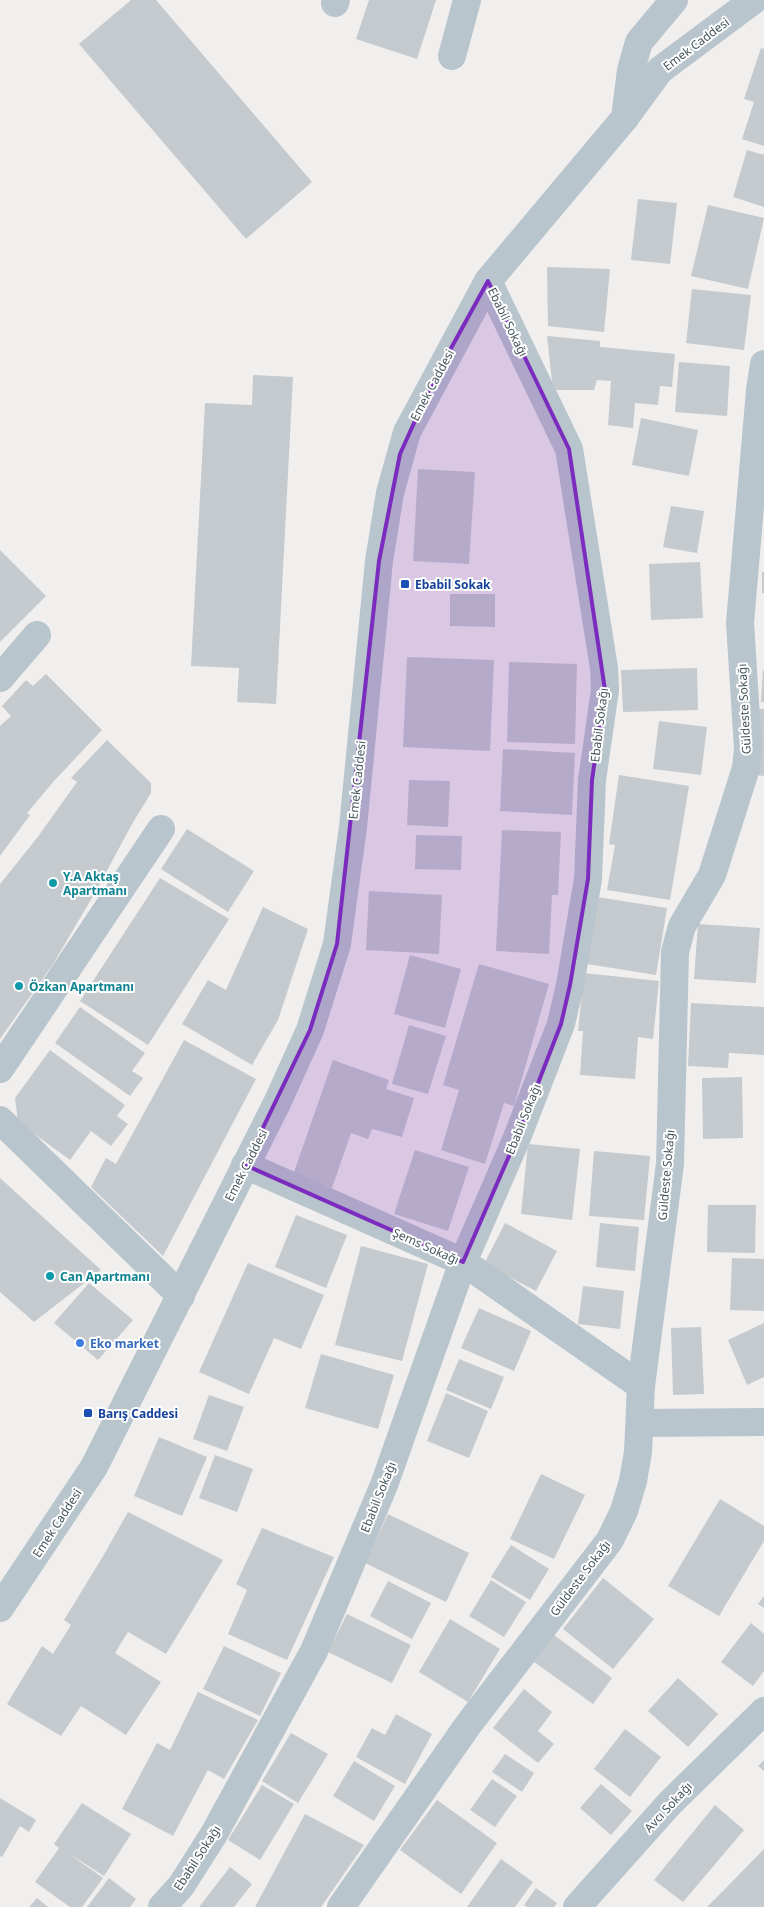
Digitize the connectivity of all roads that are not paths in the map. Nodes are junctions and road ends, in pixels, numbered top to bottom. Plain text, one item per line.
1 (467, 0) edge
2 (674, 0) edge
3 (754, 0) edge
4 (452, 56) dead end
5 (624, 119) junction
6 (488, 281) junction
7 (764, 364) edge
8 (37, 635) dead end
9 (0, 678) edge
10 (161, 828) dead end
11 (0, 1069) edge
12 (0, 1120) edge
13 (245, 1166) junction
14 (463, 1262) junction
15 (181, 1296) junction
16 (641, 1386) junction
17 (764, 1422) edge
18 (640, 1423) junction
19 (0, 1608) edge
20 (764, 1711) edge
21 (162, 1907) edge
22 (341, 1907) edge
23 (577, 1907) edge

1 - 4 street
2 - 5 street
3 - 5 street, Emek Caddesi
5 - 6 street, Emek Caddesi
6 - 13 street, Emek Caddesi
6 - 14 street, Ebabil Sokağı
7 - 16 street, Güldeste Sokağı
8 - 9 street
10 - 11 street
12 - 15 street
13 - 14 street, Şems Sokağı
13 - 15 street, Emek Caddesi
14 - 16 street, Şems Sokağı
14 - 21 street, Ebabil Sokağı
15 - 19 street, Emek Caddesi
16 - 18 street, Güldeste Sokağı
17 - 18 street
18 - 22 street, Güldeste Sokağı
20 - 23 street, Avcı Sokağı

